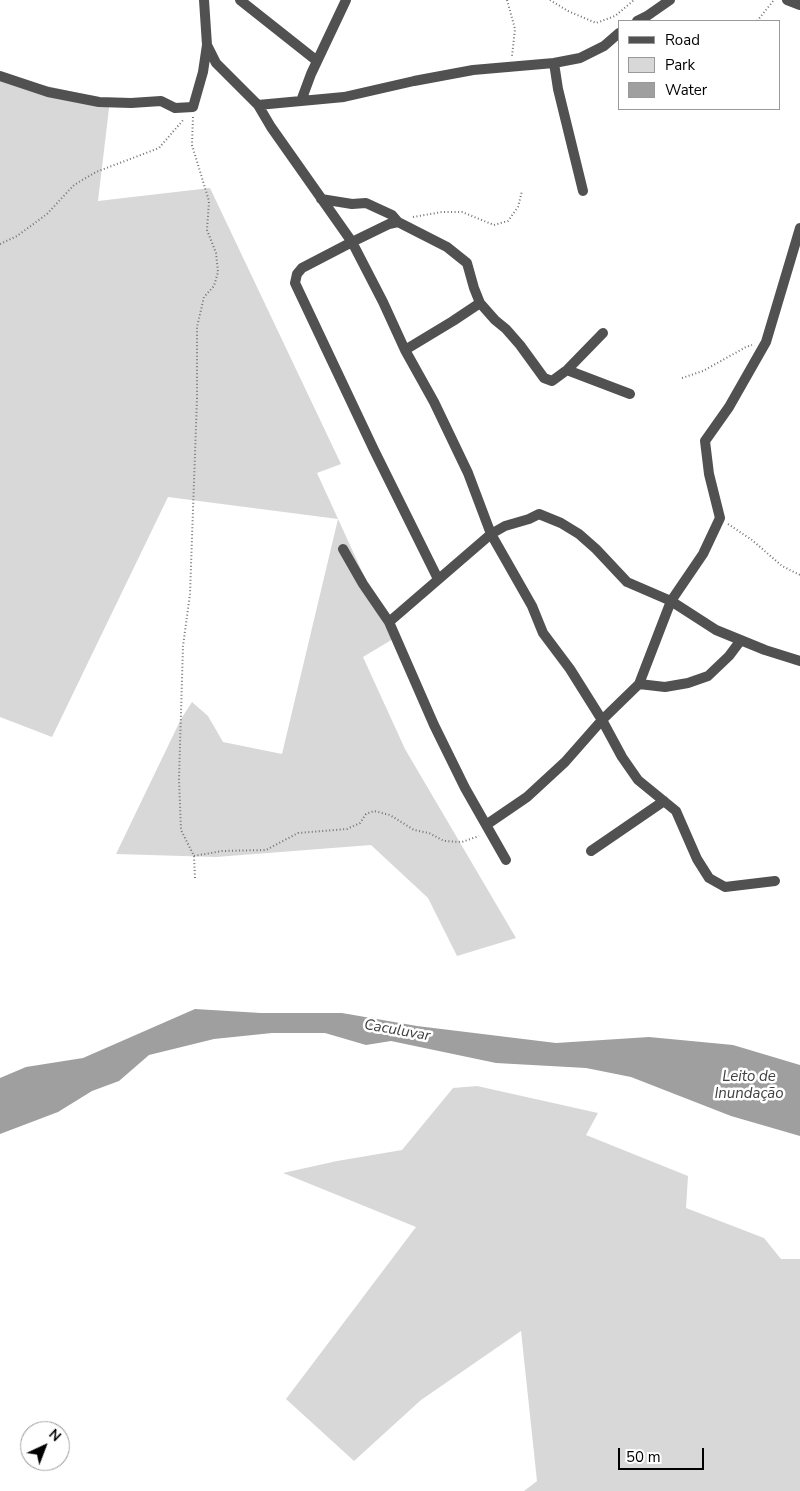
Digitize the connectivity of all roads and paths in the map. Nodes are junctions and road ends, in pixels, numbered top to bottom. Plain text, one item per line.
1 (203, 0) edge
2 (240, 0) edge
3 (346, 0) edge
4 (507, 0) edge
5 (550, 0) edge
6 (634, 0) edge
7 (670, 0) edge
8 (774, 0) edge
9 (787, 0) edge
10 (800, 5) edge
11 (639, 20) edge
12 (758, 20) edge
13 (618, 35) edge
14 (207, 45) junction
15 (317, 61) junction
16 (554, 63) junction
17 (512, 67) junction
18 (0, 76) edge
19 (300, 101) junction
20 (258, 105) junction
21 (193, 107) junction
22 (522, 191) dead end
23 (583, 191) dead end
24 (321, 199) junction
25 (398, 222) junction
26 (800, 228) edge
27 (352, 242) junction
28 (0, 244) edge
29 (480, 303) junction
30 (603, 333) dead end
31 (766, 342) junction
32 (405, 350) junction
33 (567, 370) junction
34 (682, 378) dead end
35 (630, 394) dead end
36 (720, 518) junction
37 (491, 534) junction
38 (343, 549) dead end
39 (800, 575) edge
40 (438, 579) junction
41 (671, 601) junction
42 (389, 622) junction
43 (740, 640) junction
44 (800, 661) edge
45 (639, 684) junction
46 (602, 720) junction
47 (664, 801) junction
48 (487, 827) junction
49 (591, 851) dead end
50 (194, 856) junction
51 (506, 860) dead end
52 (196, 878) dead end
53 (775, 881) dead end

1 - 14 street
2 - 15 street
3 - 15 street
4 - 17 path
5 - 6 path
7 - 11 street
8 - 12 path
9 - 10 street
13 - 16 street
14 - 20 street
14 - 21 street
15 - 19 street
16 - 17 street
16 - 23 street
17 - 19 street
18 - 21 street
19 - 20 street
20 - 24 street
21 - 28 path
21 - 50 path
22 - 25 path
24 - 25 street
24 - 27 street
25 - 27 street
25 - 29 street
26 - 31 street
27 - 32 street
27 - 40 street
29 - 32 street
29 - 33 street
30 - 33 street
31 - 34 path
31 - 36 street
32 - 37 street
33 - 35 street
36 - 39 path
36 - 41 street
37 - 40 street
37 - 41 street
37 - 46 street
38 - 42 street
40 - 42 street
41 - 43 street
41 - 45 street
42 - 48 street
43 - 44 street
43 - 45 street
45 - 46 street
46 - 47 street
46 - 48 street
47 - 49 street
47 - 53 street
48 - 50 path
48 - 51 street
50 - 52 path

